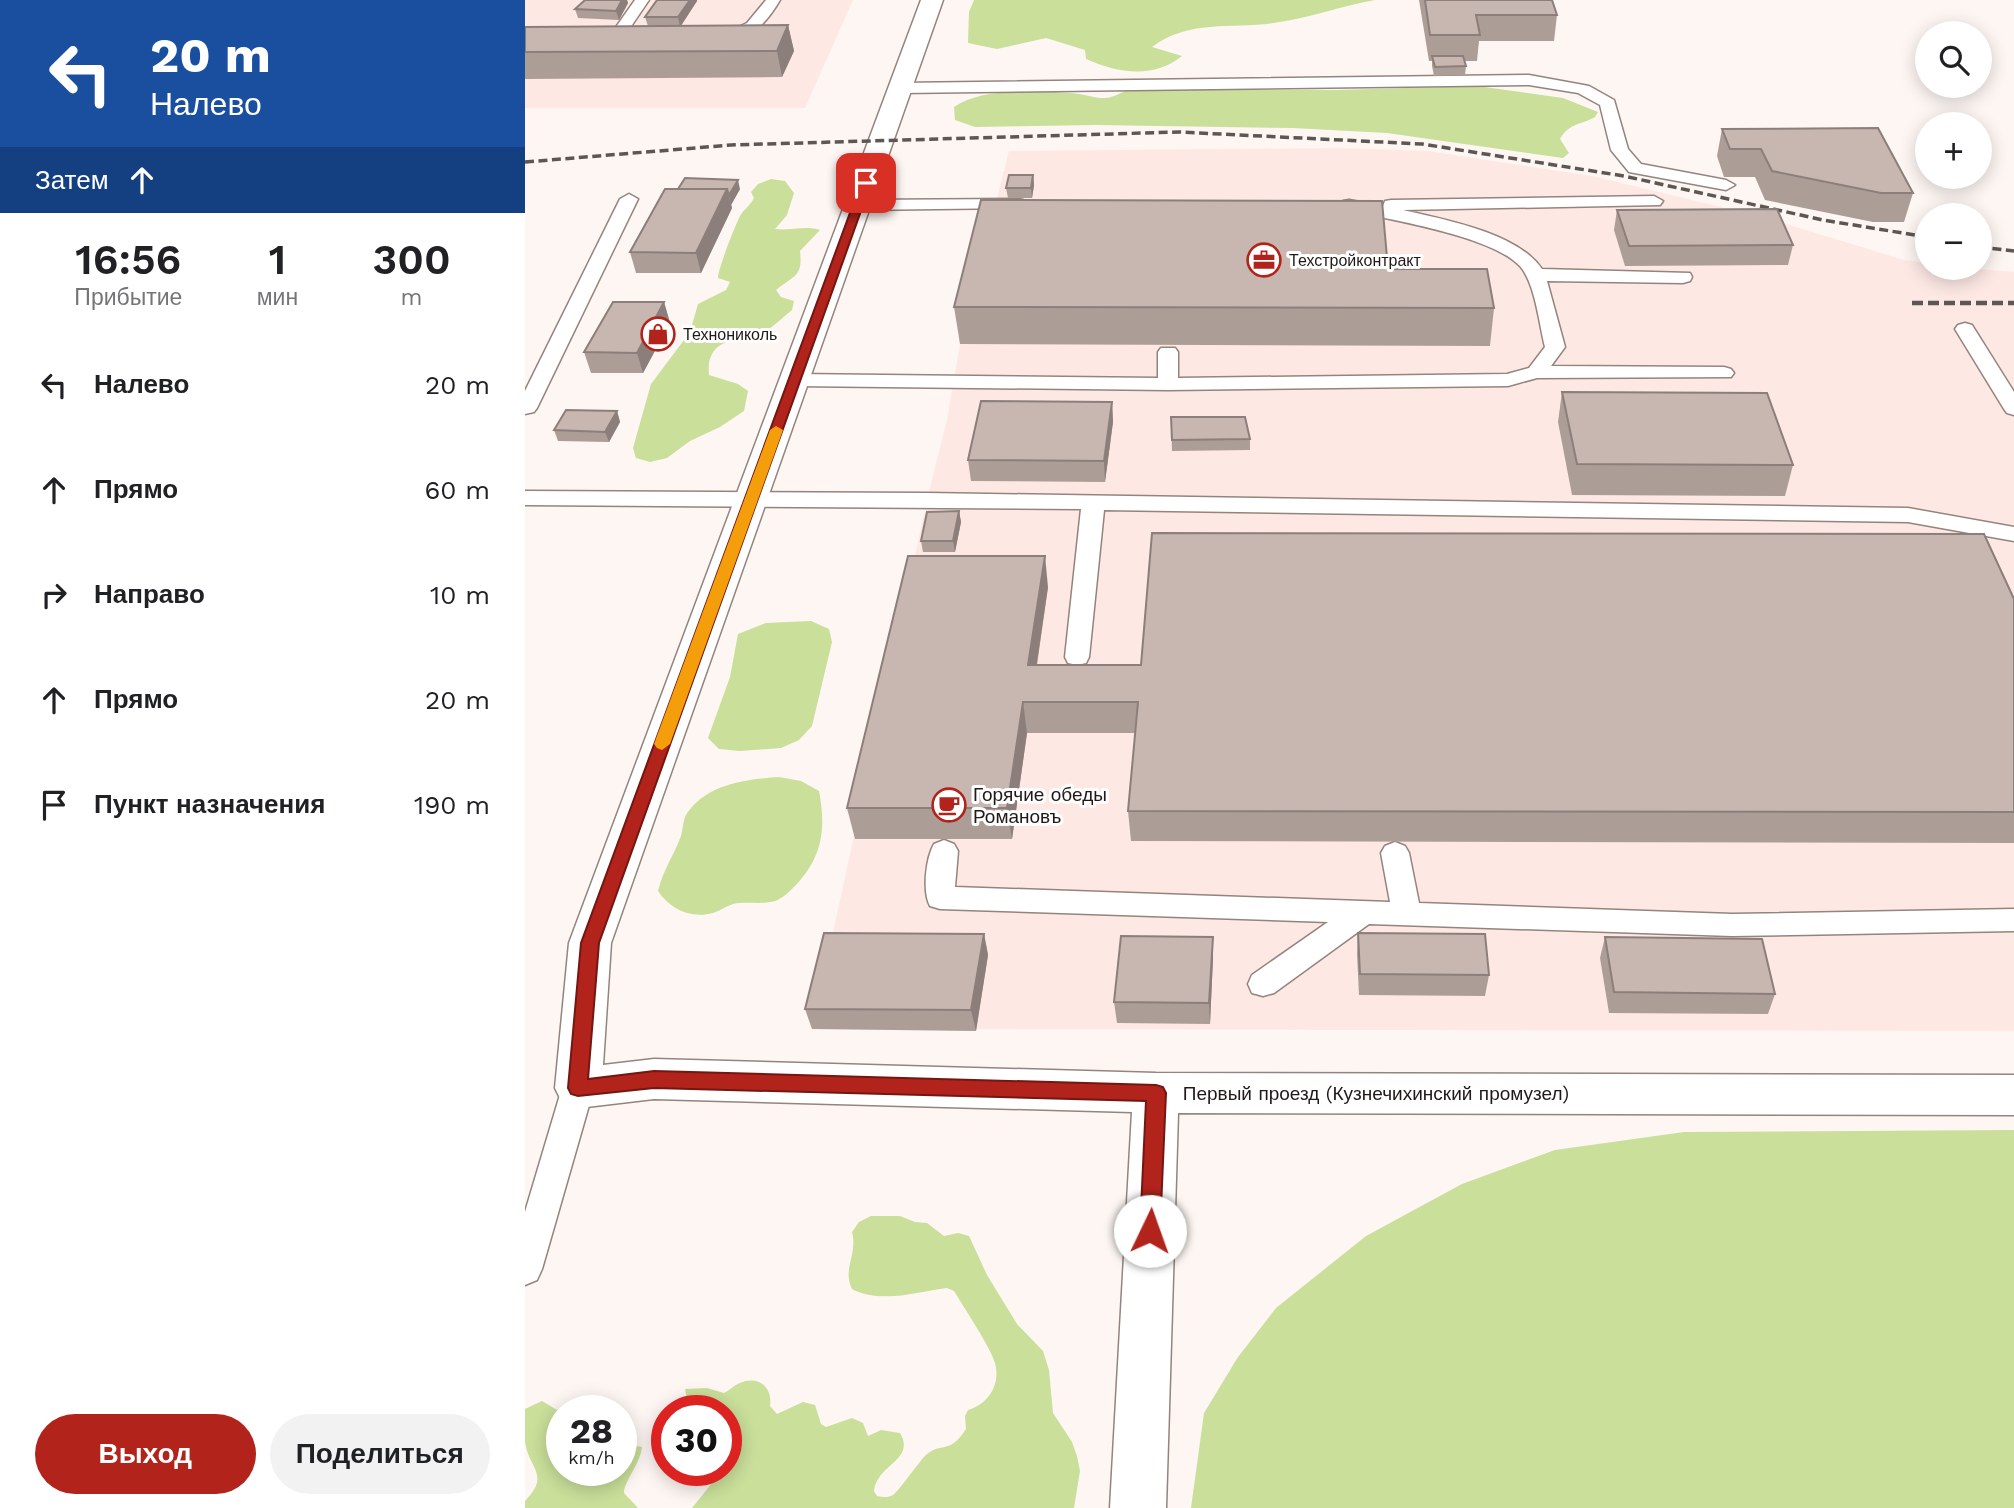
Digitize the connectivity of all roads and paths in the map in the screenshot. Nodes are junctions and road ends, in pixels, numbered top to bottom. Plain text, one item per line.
1 (642, 0) edge
2 (773, 0) edge
3 (932, 0) edge
4 (712, 42) edge
5 (637, 43) edge
6 (901, 88) junction
7 (1726, 185) dead end
8 (629, 199) dead end
9 (1654, 201) dead end
10 (1034, 204) edge
11 (858, 205) junction
12 (1324, 205) edge
13 (1351, 205) junction
14 (1534, 275) junction
15 (1683, 277) dead end
16 (1965, 329) dead end
17 (1168, 352) edge
18 (1536, 372) junction
19 (1724, 373) dead end
20 (795, 380) junction
21 (1168, 384) junction
22 (2014, 410) edge
23 (526, 414) edge
24 (525, 498) edge
25 (751, 500) junction
26 (1093, 503) junction
27 (2014, 534) edge
28 (1077, 657) dead end
29 (944, 851) dead end
30 (1395, 853) dead end
31 (1361, 914) junction
32 (1407, 915) junction
33 (2014, 920) edge
34 (1263, 984) dead end
35 (578, 1088) junction
36 (1156, 1093) junction
37 (2014, 1095) edge
38 (525, 1269) edge
39 (1138, 1508) edge

1 - 5 lane
2 - 4 lane
3 - 6 street
6 - 7 lane
6 - 11 street
8 - 23 lane
9 - 13 lane
10 - 11 lane
11 - 20 street
12 - 13 lane
13 - 14 lane
14 - 15 lane
14 - 18 lane
16 - 22 lane
17 - 21 lane
18 - 19 lane
18 - 21 lane
20 - 21 lane
20 - 25 street
24 - 25 lane
25 - 26 lane
25 - 35 street
26 - 27 lane
26 - 28 lane
29 - 31 lane
30 - 32 lane
31 - 32 lane
31 - 34 lane
32 - 33 lane
35 - 36 street, Первый проезд (Кузнечихинский промузел)
35 - 38 lane
36 - 37 street, Первый проезд (Кузнечихинский промузел)
36 - 39 street

